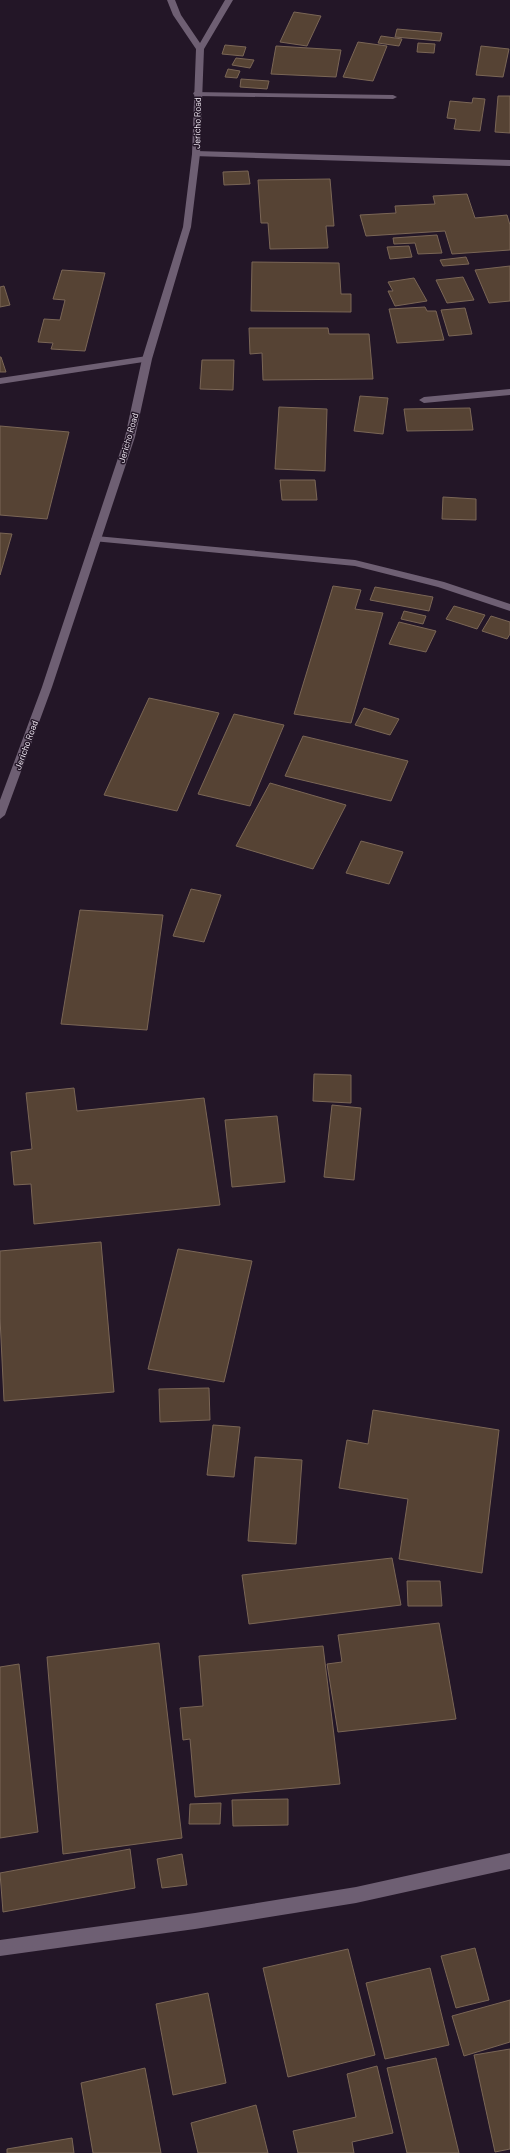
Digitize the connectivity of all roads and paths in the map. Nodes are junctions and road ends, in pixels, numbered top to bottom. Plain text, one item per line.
1 (171, 0) edge
2 (229, 0) edge
3 (200, 49) junction
4 (197, 94) junction
5 (393, 97) dead end
6 (196, 154) junction
7 (510, 163) edge
8 (147, 360) junction
9 (0, 381) edge
10 (510, 392) edge
11 (424, 400) dead end
12 (96, 539) junction
13 (510, 608) edge
14 (0, 815) edge
15 (510, 1861) edge
16 (0, 1948) edge

1 - 3 street
2 - 3 street, Jericho Road
3 - 4 street, Jericho Road
4 - 5 street
4 - 6 street, Jericho Road
6 - 7 street
6 - 8 street, Jericho Road
8 - 9 street
8 - 12 street, Jericho Road
10 - 11 street
12 - 13 street
12 - 14 street, Jericho Road
15 - 16 street

